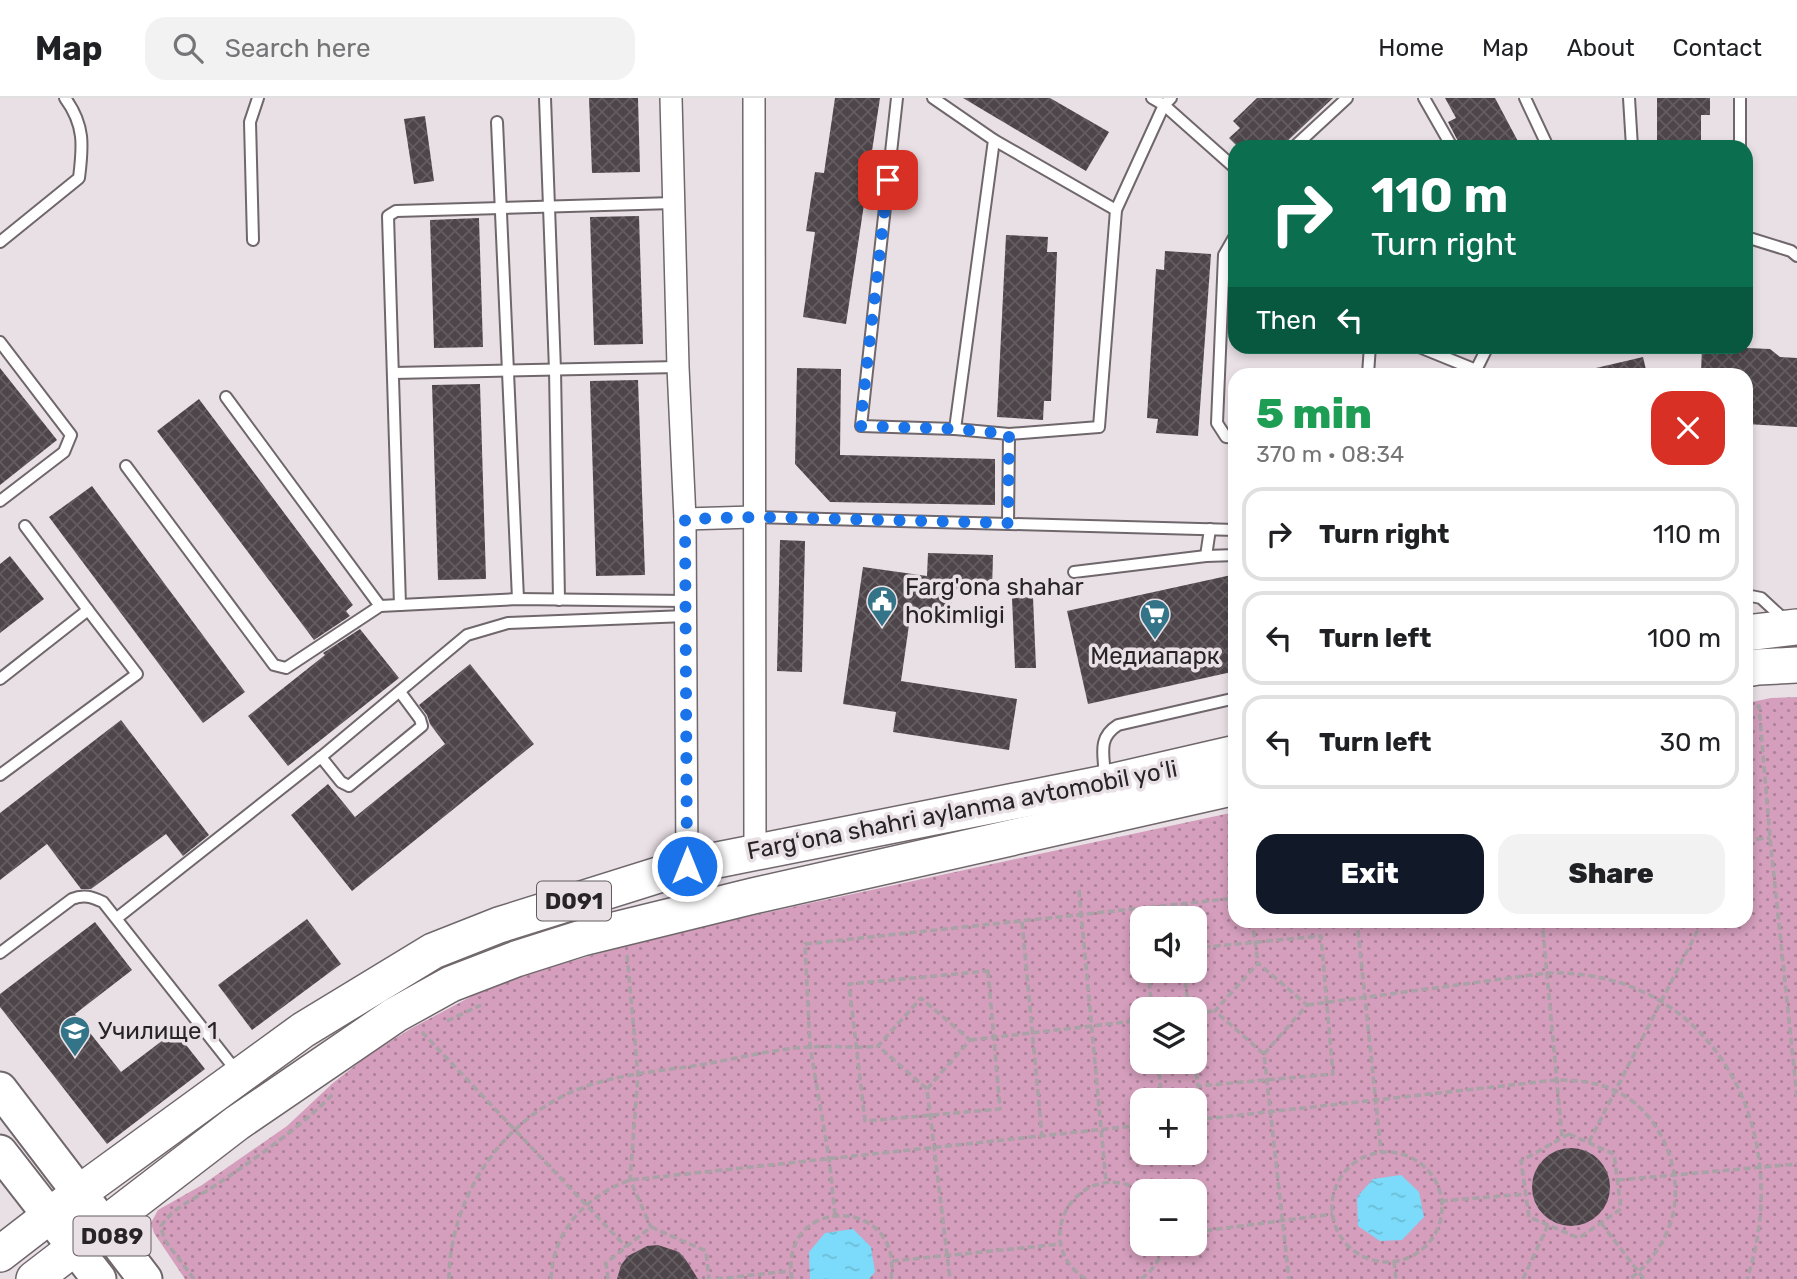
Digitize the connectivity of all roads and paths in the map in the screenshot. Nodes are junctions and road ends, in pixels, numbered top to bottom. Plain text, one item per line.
1 (65, 98) edge
2 (258, 98) edge
3 (545, 98) edge
4 (671, 98) edge
5 (754, 98) edge
6 (897, 98) edge
7 (933, 98) edge
8 (1152, 98) edge
9 (1347, 98) edge
10 (1424, 98) edge
11 (1525, 98) edge
12 (1629, 98) edge
13 (1740, 98) edge
14 (1167, 102) edge
15 (497, 122) dead end
16 (994, 140) junction
17 (1302, 140) edge
18 (1448, 140) edge
19 (1545, 140) edge
20 (1632, 140) edge
21 (1740, 140) edge
22 (1228, 161) edge
23 (674, 204) junction
24 (500, 206) junction
25 (547, 206) junction
26 (1116, 210) junction
27 (1753, 239) edge
28 (253, 240) dead end
29 (0, 242) edge
30 (1228, 248) edge
31 (1224, 255) junction
32 (1797, 256) edge
33 (1228, 257) edge
34 (0, 342) edge
35 (1435, 354) edge
36 (678, 367) junction
37 (1467, 368) edge
38 (555, 370) junction
39 (509, 371) junction
40 (393, 373) junction
41 (226, 397) dead end
42 (955, 429) junction
43 (1009, 434) junction
44 (1228, 437) edge
45 (126, 466) dead end
46 (0, 502) edge
47 (754, 517) junction
48 (685, 519) junction
49 (1008, 523) junction
50 (25, 526) dead end
51 (1210, 530) junction
52 (1228, 530) edge
53 (1228, 555) edge
54 (1206, 556) junction
55 (1074, 572) dead end
56 (1753, 596) edge
57 (519, 599) junction
58 (559, 600) junction
59 (400, 605) junction
60 (380, 606) junction
61 (686, 609) junction
62 (88, 610) junction
63 (1795, 627) edge
64 (1753, 632) edge
65 (1797, 665) edge
66 (1753, 668) edge
67 (0, 678) edge
68 (400, 692) junction
69 (1228, 700) edge
70 (1753, 707) edge
71 (321, 757) junction
72 (1228, 758) edge
73 (0, 775) edge
74 (1195, 779) junction
75 (1105, 783) junction
76 (1228, 785) edge
77 (1770, 838) junction
78 (1753, 839) edge
79 (755, 851) junction
80 (687, 866) junction
81 (1079, 890) dead end
82 (1228, 899) edge
83 (1167, 906) edge
84 (1130, 910) edge
85 (1081, 915) junction
86 (117, 918) junction
87 (1022, 921) junction
88 (1253, 928) edge
89 (1358, 928) edge
90 (1543, 928) edge
91 (1699, 928) edge
92 (1255, 942) junction
93 (1207, 947) edge
94 (0, 953) edge
95 (627, 955) dead end
96 (1258, 963) junction
97 (1546, 973) junction
98 (1365, 997) junction
99 (1663, 999) junction
100 (1327, 1002) junction
101 (482, 1004) dead end
102 (1307, 1005) junction
103 (1215, 1011) junction
104 (1207, 1012) edge
105 (446, 1021) dead end
106 (1130, 1022) edge
107 (1092, 1026) junction
108 (434, 1027) dead end
109 (1032, 1033) junction
110 (1709, 1034) dead end
111 (994, 1037) junction
112 (970, 1040) junction
113 (810, 1046) junction
114 (878, 1046) junction
115 (856, 1048) junction
116 (1264, 1054) junction
117 (1196, 1074) edge
118 (638, 1075) junction
119 (241, 1076) junction
120 (1267, 1080) junction
121 (1556, 1080) junction
122 (339, 1087) dead end
123 (0, 1089) edge
124 (927, 1089) junction
125 (1616, 1091) junction
126 (1797, 1097) edge
127 (1376, 1101) junction
128 (1270, 1112) junction
129 (930, 1115) junction
130 (1207, 1119) edge
131 (1130, 1126) edge
132 (1101, 1129) junction
133 (514, 1130) junction
134 (1042, 1136) junction
135 (1562, 1137) junction
136 (1589, 1142) junction
137 (934, 1147) junction
138 (1381, 1152) junction
139 (0, 1153) edge
140 (829, 1158) junction
141 (1769, 1158) dead end
142 (1797, 1164) edge
143 (1770, 1168) junction
144 (1674, 1176) junction
145 (630, 1180) junction
146 (1618, 1180) junction
147 (1107, 1182) junction
148 (1130, 1186) edge
149 (79, 1193) junction
150 (1526, 1194) junction
151 (1441, 1201) junction
152 (585, 1205) junction
153 (1333, 1214) junction
154 (835, 1215) junction
155 (49, 1216) junction
156 (1282, 1220) junction
157 (1601, 1223) junction
158 (104, 1225) junction
159 (1548, 1225) junction
160 (651, 1227) junction
161 (1207, 1230) edge
162 (1762, 1240) dead end
163 (1060, 1244) junction
164 (626, 1247) junction
165 (75, 1248) junction
166 (0, 1254) edge
167 (947, 1255) junction
168 (1160, 1256) edge
169 (892, 1261) junction
170 (1394, 1261) junction
171 (791, 1271) junction
172 (1638, 1272) junction
173 (34, 1279) edge
174 (99, 1279) edge
175 (145, 1279) edge
176 (194, 1279) edge
177 (449, 1279) edge
178 (551, 1279) edge
179 (608, 1279) edge
180 (709, 1279) edge
181 (716, 1279) edge
182 (792, 1279) edge
183 (891, 1279) edge
184 (950, 1279) edge
185 (1086, 1279) edge
186 (1141, 1279) edge
187 (1289, 1279) edge
188 (1395, 1279) edge
189 (1523, 1279) edge
190 (1630, 1279) edge
191 (1644, 1279) edge
192 (1747, 1279) edge

1 - 29 lane
2 - 28 lane
3 - 25 lane
4 - 23 street
5 - 47 street
6 - 42 lane
7 - 16 lane
8 - 14 lane
9 - 17 lane
10 - 18 lane
11 - 19 lane
12 - 20 lane
13 - 21 lane
14 - 22 lane
14 - 26 lane
15 - 24 lane
16 - 26 lane
16 - 42 lane
23 - 25 lane
23 - 36 street
24 - 25 lane
24 - 39 lane
24 - 40 lane
25 - 38 lane
26 - 43 lane
27 - 32 lane
30 - 31 lane
31 - 33 lane
31 - 44 lane
34 - 46 lane
35 - 37 lane
36 - 38 lane
36 - 48 street
38 - 39 lane
38 - 58 lane
39 - 40 lane
39 - 57 lane
40 - 59 lane
41 - 60 lane
42 - 43 lane
43 - 49 lane
45 - 60 lane
47 - 48 street
47 - 49 lane
47 - 79 street
48 - 61 street
49 - 51 lane
50 - 62 lane
51 - 52 lane
51 - 54 lane
53 - 54 lane
54 - 55 lane
56 - 63 lane
57 - 58 lane
57 - 59 lane
58 - 61 lane
59 - 60 lane
61 - 68 lane
61 - 80 street
62 - 67 lane
62 - 73 lane
63 - 64 highway
65 - 66 highway
68 - 71 lane
68 - 71 lane
69 - 75 lane
70 - 77 path
71 - 86 lane
72 - 74 highway, Fargʻona shahri aylanma avtomobil yoʻli / D091
74 - 75 highway, Fargʻona shahri aylanma avtomobil yoʻli / D091
74 - 76 highway, Fargʻona shahri aylanma avtomobil yoʻli / D091
74 - 158 highway, Fargʻona shahri aylanma avtomobil yoʻli / D091
75 - 79 highway, Fargʻona shahri aylanma avtomobil yoʻli / D091
77 - 78 path
77 - 126 path
79 - 80 highway, Fargʻona shahri aylanma avtomobil yoʻli / D091
80 - 119 highway, Fargʻona shahri aylanma avtomobil yoʻli / D091
81 - 85 path
82 - 83 path
84 - 85 path
85 - 87 path
85 - 107 path
86 - 94 lane
86 - 119 lane
87 - 109 path
87 - 113 path
88 - 92 path
89 - 98 path
90 - 97 path
91 - 99 path
92 - 93 path
92 - 96 path
92 - 100 path
95 - 118 path
96 - 102 path
96 - 103 path
97 - 98 path
97 - 99 path
97 - 121 path
98 - 100 path
98 - 127 path
99 - 110 path
99 - 125 path
100 - 102 path
100 - 120 path
101 - 105 path
102 - 116 path
103 - 104 path
103 - 116 path
106 - 107 path
107 - 109 path
107 - 132 path
108 - 133 path
109 - 111 path
109 - 134 path
111 - 112 path
111 - 115 path
111 - 129 path
112 - 114 path
112 - 124 path
113 - 115 path
113 - 118 path
113 - 140 path
114 - 115 path
114 - 124 path
115 - 129 path
116 - 120 path
117 - 120 path
118 - 133 path
118 - 145 path
119 - 149 highway, Fargʻona shahri aylanma avtomobil yoʻli / D091
120 - 128 path
121 - 125 path
121 - 127 path
121 - 135 path
122 - 176 path
123 - 149 main road, D089
124 - 129 path
125 - 136 path
125 - 144 path
127 - 128 path
127 - 138 path
128 - 130 path
128 - 156 path
129 - 137 path
131 - 132 path
132 - 134 path
132 - 147 path
133 - 152 path
133 - 177 path
134 - 137 path
135 - 136 path
135 - 150 path
136 - 146 path
137 - 140 path
137 - 167 path
138 - 151 path
138 - 153 path
139 - 155 main road, D089
140 - 145 path
140 - 154 path
141 - 143 path
142 - 143 path
143 - 144 path
144 - 146 path
144 - 172 path
145 - 152 path
145 - 160 path
146 - 157 path
147 - 148 path
147 - 163 path
149 - 155 highway, Fargʻona shahri aylanma avtomobil yoʻli / D091
149 - 158 main road, D089
150 - 151 path
150 - 159 path
151 - 170 path
152 - 164 path
152 - 178 path
153 - 156 path
153 - 170 path
154 - 169 path
154 - 171 path
155 - 165 main road, D089
155 - 166 highway, Fargʻona shahri aylanma avtomobil yoʻli / D091
156 - 161 path
156 - 187 path
157 - 159 path
157 - 172 path
158 - 165 highway, Fargʻona shahri aylanma avtomobil yoʻli / D091
158 - 175 main road, D089
159 - 189 path
160 - 164 path
160 - 180 path
162 - 192 path
163 - 167 path
163 - 185 path
164 - 179 path
165 - 173 highway, Fargʻona shahri aylanma avtomobil yoʻli / D091
165 - 174 main road, D089
167 - 169 path
167 - 184 path
168 - 186 path
169 - 183 path
170 - 188 path
171 - 181 path
171 - 182 path
172 - 190 path
172 - 191 path

